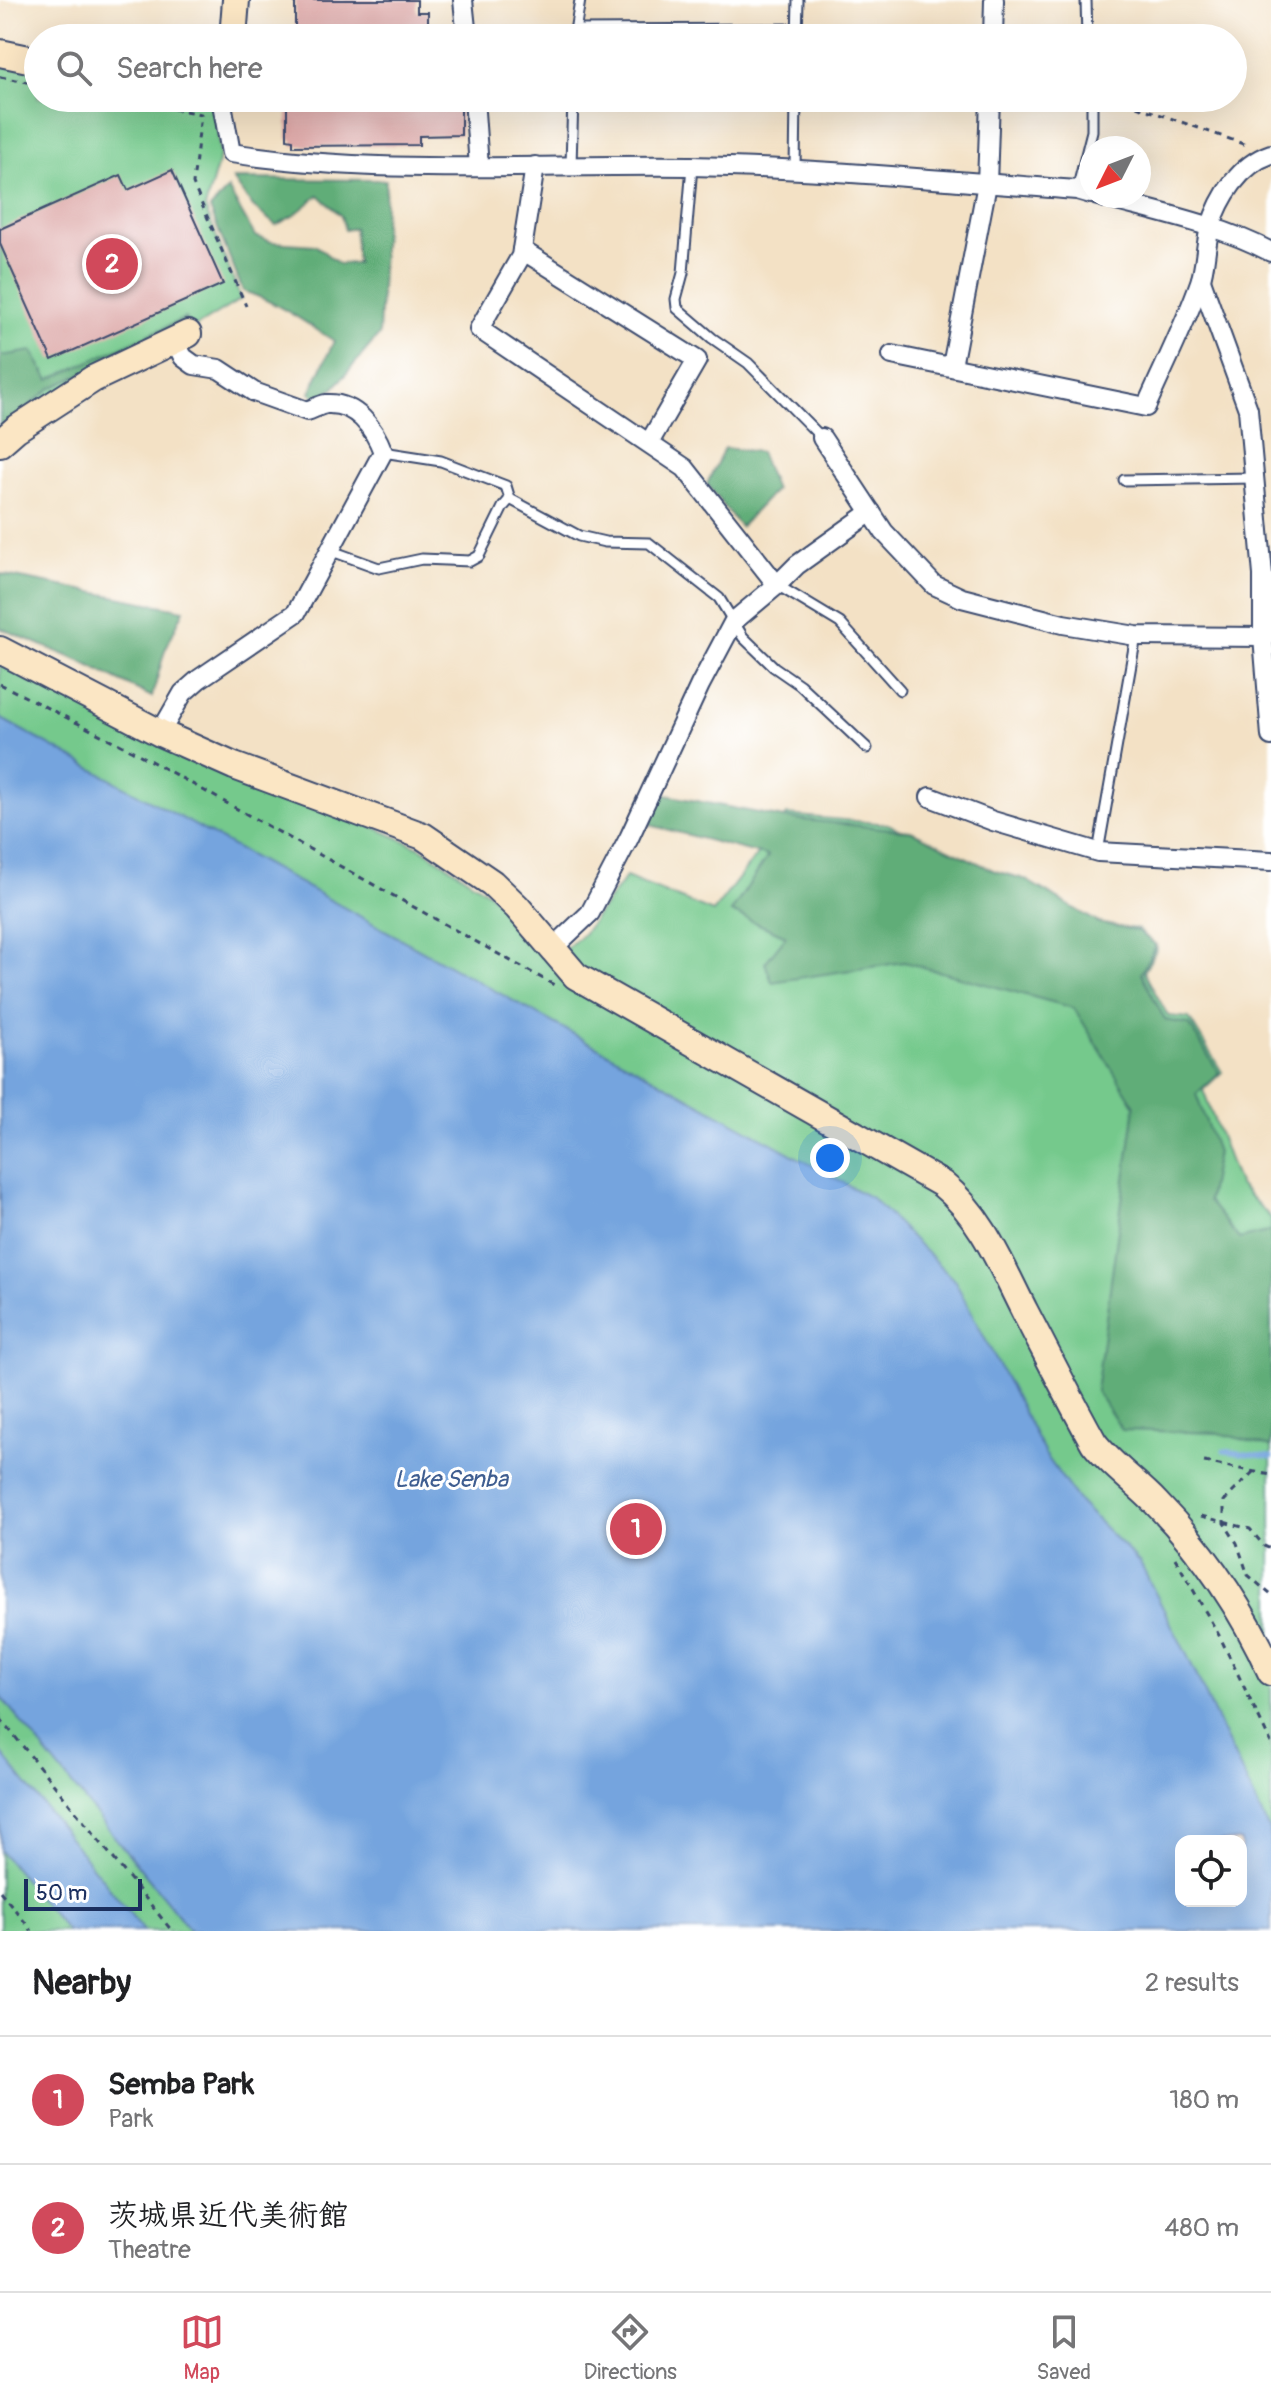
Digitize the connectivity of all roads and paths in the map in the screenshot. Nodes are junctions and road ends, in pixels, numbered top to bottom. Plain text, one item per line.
1 (236, 0) edge
2 (463, 0) edge
3 (580, 0) edge
4 (798, 0) edge
5 (994, 0) edge
6 (1086, 0) edge
7 (234, 24) edge
8 (466, 24) edge
9 (576, 24) edge
10 (797, 24) edge
11 (993, 24) edge
12 (1087, 24) edge
13 (0, 53) edge
14 (24, 58) edge
15 (0, 77) edge
16 (24, 81) edge
17 (190, 112) edge
18 (224, 112) edge
19 (475, 112) edge
20 (573, 112) edge
21 (796, 112) edge
22 (990, 112) edge
23 (1092, 112) edge
24 (1154, 112) edge
25 (1091, 136) edge
26 (1264, 151) edge
27 (571, 165) junction
28 (535, 166) junction
29 (692, 166) junction
30 (479, 167) junction
31 (795, 169) junction
32 (987, 184) junction
33 (1079, 192) edge
34 (1140, 208) edge
35 (1210, 228) junction
36 (522, 250) junction
37 (1271, 252) edge
38 (1201, 280) junction
39 (246, 306) dead end
40 (182, 337) joint
41 (892, 355) dead end
42 (952, 366) junction
43 (822, 438) joint
44 (0, 443) edge
45 (649, 443) junction
46 (383, 452) junction
47 (1255, 478) junction
48 (1124, 480) dead end
49 (510, 499) junction
50 (871, 512) junction
51 (329, 550) junction
52 (1267, 574) edge
53 (777, 585) junction
54 (734, 621) junction
55 (1136, 636) junction
56 (1263, 637) junction
57 (0, 650) edge
58 (0, 684) edge
59 (900, 690) dead end
60 (160, 733) junction
61 (1271, 736) edge
62 (867, 748) dead end
63 (930, 797) dead end
64 (1098, 852) junction
65 (1271, 861) edge
66 (552, 949) junction
67 (557, 986) dead end
68 (1204, 1462) dead end
69 (1253, 1472) junction
70 (1271, 1475) edge
71 (1201, 1516) dead end
72 (1224, 1523) junction
73 (1170, 1548) dead end
74 (1271, 1549) edge
75 (1271, 1595) edge
76 (1271, 1672) edge
77 (0, 1718) edge
78 (1271, 1743) edge
79 (0, 1891) edge
80 (32, 1931) edge
81 (172, 1931) edge

1 - 7 street
2 - 8 street
3 - 9 lane
4 - 10 lane
5 - 11 street
6 - 12 lane
13 - 14 street
15 - 16 path
17 - 39 path
18 - 30 street
19 - 30 street
20 - 27 lane
21 - 31 lane
22 - 32 street
23 - 25 lane
24 - 26 path
26 - 35 street
27 - 28 street
27 - 29 street
28 - 30 street
28 - 36 street
29 - 31 street
29 - 43 lane
31 - 32 street
32 - 33 street
32 - 42 street
34 - 35 street
35 - 37 street
35 - 38 street
36 - 45 street
36 - 45 street
38 - 42 street
38 - 47 street
40 - 44 street
40 - 46 street
41 - 42 street
43 - 50 street
45 - 53 street
46 - 49 lane
46 - 51 street
47 - 48 lane
47 - 52 street
49 - 51 lane
49 - 54 lane
50 - 53 street
50 - 55 street
51 - 60 street
52 - 56 street
53 - 54 street
53 - 59 lane
54 - 62 lane
54 - 66 street
55 - 56 street
55 - 64 lane
56 - 61 street
57 - 60 street
58 - 67 path
60 - 66 street
63 - 64 street
64 - 65 street
66 - 76 street
68 - 69 path
69 - 70 path
69 - 72 path
71 - 72 path
72 - 74 path
72 - 75 path
73 - 78 path
77 - 81 path
79 - 80 path

